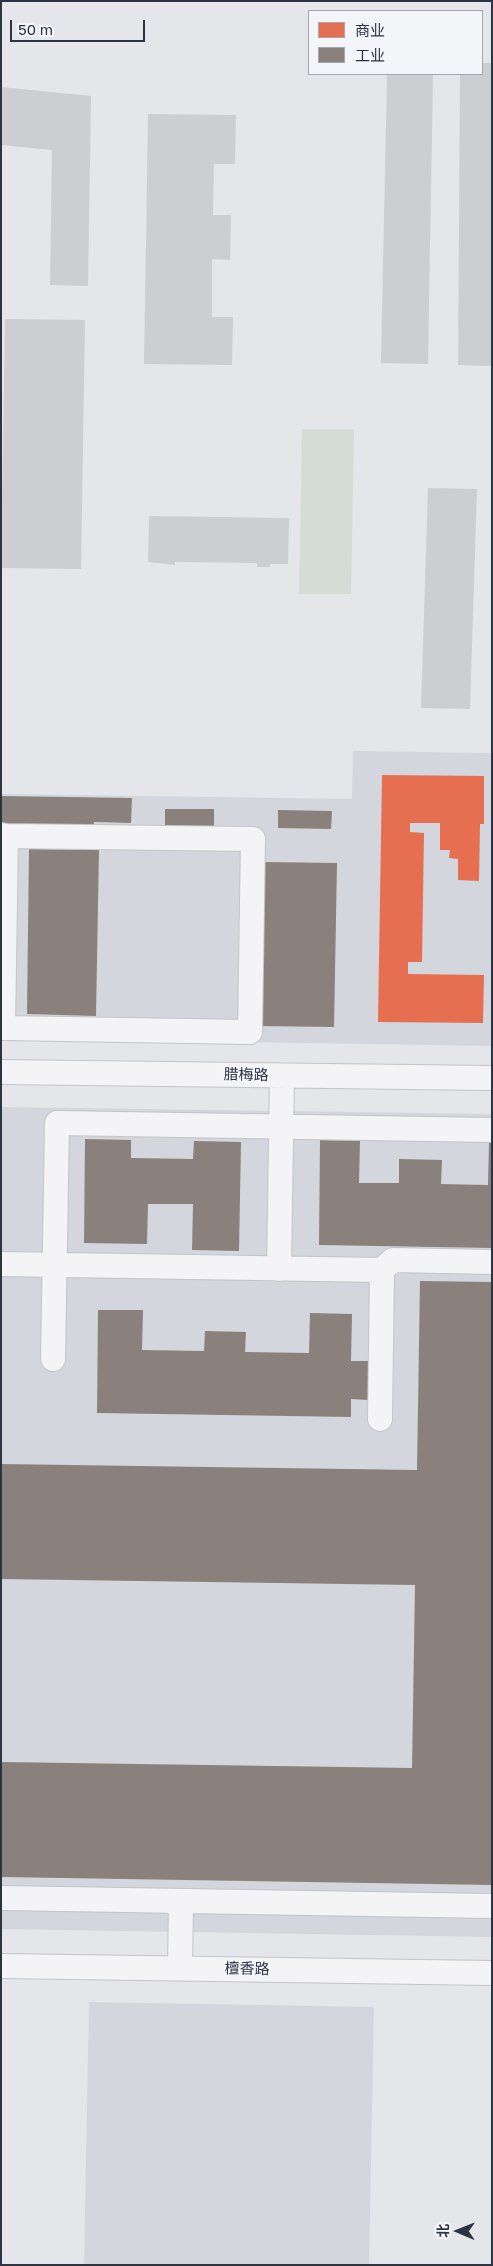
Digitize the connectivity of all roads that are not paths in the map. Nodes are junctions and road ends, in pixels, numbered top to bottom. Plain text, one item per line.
1 (4, 836) edge
2 (1, 1072) edge
3 (282, 1076) junction
4 (492, 1078) edge
5 (281, 1126) junction
6 (492, 1130) edge
7 (492, 1262) edge
8 (1, 1264) edge
9 (54, 1265) junction
10 (279, 1268) junction
11 (382, 1270) junction
12 (53, 1359) dead end
13 (380, 1419) dead end
14 (1, 1898) edge
15 (181, 1901) junction
16 (492, 1906) edge
17 (1, 1966) edge
18 (180, 1968) junction
19 (492, 1973) edge

1 - 1 street
2 - 3 street, 腊梅路
3 - 4 street, 腊梅路
3 - 5 street
5 - 6 street
5 - 9 street
5 - 10 street
7 - 11 street
8 - 9 street
9 - 10 street
9 - 12 street
10 - 11 street
11 - 13 street
14 - 15 street
15 - 16 street
15 - 18 street
17 - 18 street, 檀香路
18 - 19 street, 檀香路

